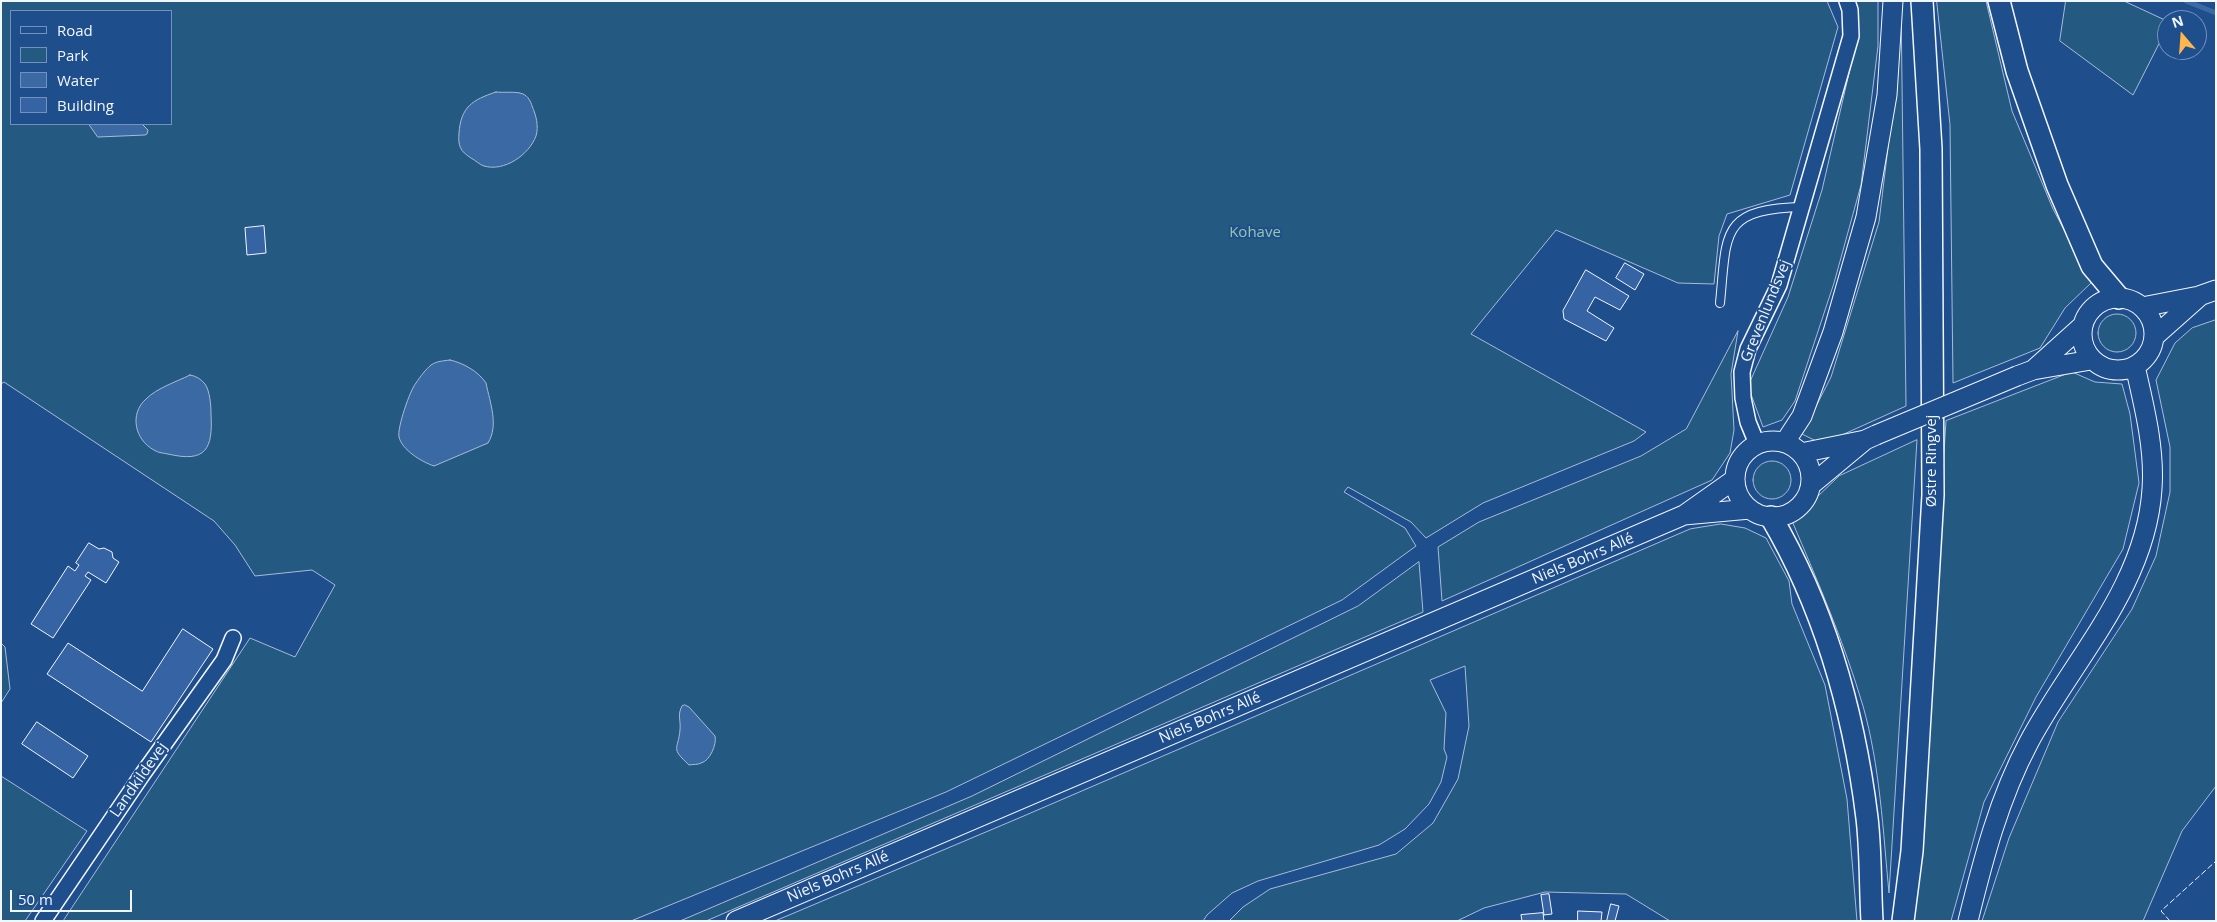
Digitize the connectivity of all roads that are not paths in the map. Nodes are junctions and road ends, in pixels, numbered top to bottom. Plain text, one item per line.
1 (1847, 1) edge
2 (1892, 1) edge
3 (1922, 1) edge
4 (1999, 1) edge
5 (1803, 207) junction
6 (2208, 293) edge
7 (2119, 298) junction
8 (1720, 303) dead end
9 (2142, 308) junction
10 (2082, 326) junction
11 (2154, 337) junction
12 (2091, 360) junction
13 (2135, 366) junction
14 (2025, 373) junction
15 (1870, 438) junction
16 (1785, 442) junction
17 (1757, 444) junction
18 (1802, 453) junction
19 (1735, 478) junction
20 (1811, 485) junction
21 (1750, 509) junction
22 (1684, 516) junction
23 (1771, 517) junction
24 (233, 638) dead end
25 (43, 921) edge
26 (736, 921) edge
27 (1872, 921) edge
28 (1903, 921) edge
29 (1968, 921) edge

1 - 5 street, Grevenlundsvej
2 - 16 street
3 - 28 main road, Østre Ringvej
4 - 7 main road
5 - 8 lane
5 - 17 street, Grevenlundsvej
6 - 9 street
6 - 11 street
7 - 9 street
7 - 10 street
9 - 11 street
10 - 12 street
10 - 14 street
11 - 13 street
12 - 13 street
12 - 14 street
13 - 29 street
14 - 15 street, bridge
15 - 18 street
15 - 20 street
16 - 17 street
16 - 18 street
17 - 19 street
18 - 20 street
19 - 21 street
19 - 22 street, Niels Bohrs Allé
20 - 23 street
21 - 22 street, Niels Bohrs Allé
21 - 23 street
22 - 26 street, Niels Bohrs Allé
23 - 27 main road
24 - 25 street, Landkildevej

